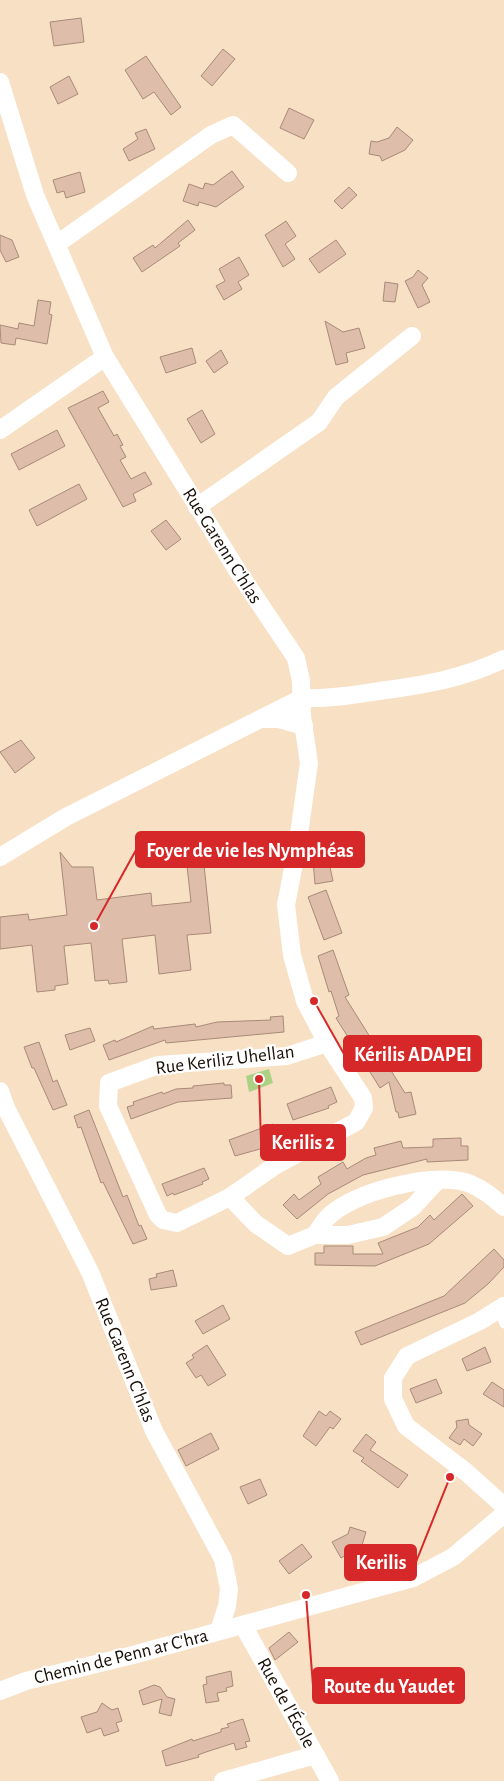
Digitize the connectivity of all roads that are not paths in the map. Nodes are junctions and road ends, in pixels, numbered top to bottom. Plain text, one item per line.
1 (0, 82) edge
2 (288, 173) dead end
3 (57, 244) junction
4 (412, 336) dead end
5 (105, 357) junction
6 (0, 430) edge
7 (197, 507) junction
8 (504, 658) edge
9 (302, 698) junction
10 (261, 718) junction
11 (304, 726) junction
12 (0, 857) edge
13 (327, 1043) junction
14 (0, 1091) edge
15 (438, 1180) junction
16 (230, 1197) junction
17 (504, 1207) edge
18 (315, 1235) junction
19 (502, 1313) edge
20 (504, 1506) edge
21 (504, 1514) edge
22 (243, 1625) junction
23 (219, 1631) junction
24 (0, 1691) edge
25 (315, 1755) junction
26 (223, 1781) edge
27 (330, 1781) edge

1 - 3 street, Rue Garenn C'hlas
2 - 3 street
3 - 5 street, Rue Garenn C'hlas
4 - 7 street
5 - 6 street
5 - 7 street, Rue Garenn C'hlas
7 - 9 street, Rue Garenn C'hlas
8 - 9 street
9 - 10 street
9 - 11 street, Rue Keriliz Uhellan
10 - 11 street
10 - 12 street
11 - 13 street, Rue Keriliz Uhellan
13 - 16 street, Rue Keriliz Uhellan
13 - 16 street, Rue Keriliz Uhellan
14 - 23 street, Rue Garenn C'hlas
15 - 17 street
15 - 18 street
15 - 18 street
16 - 18 street
19 - 20 street
21 - 22 street, Chemin de Penn ar C'hra
22 - 23 street, Chemin de Penn ar C'hra
22 - 25 street, Rue de l'École
23 - 24 street, Chemin de Penn ar C'hra
25 - 26 street
25 - 27 street, Rue de l'École

